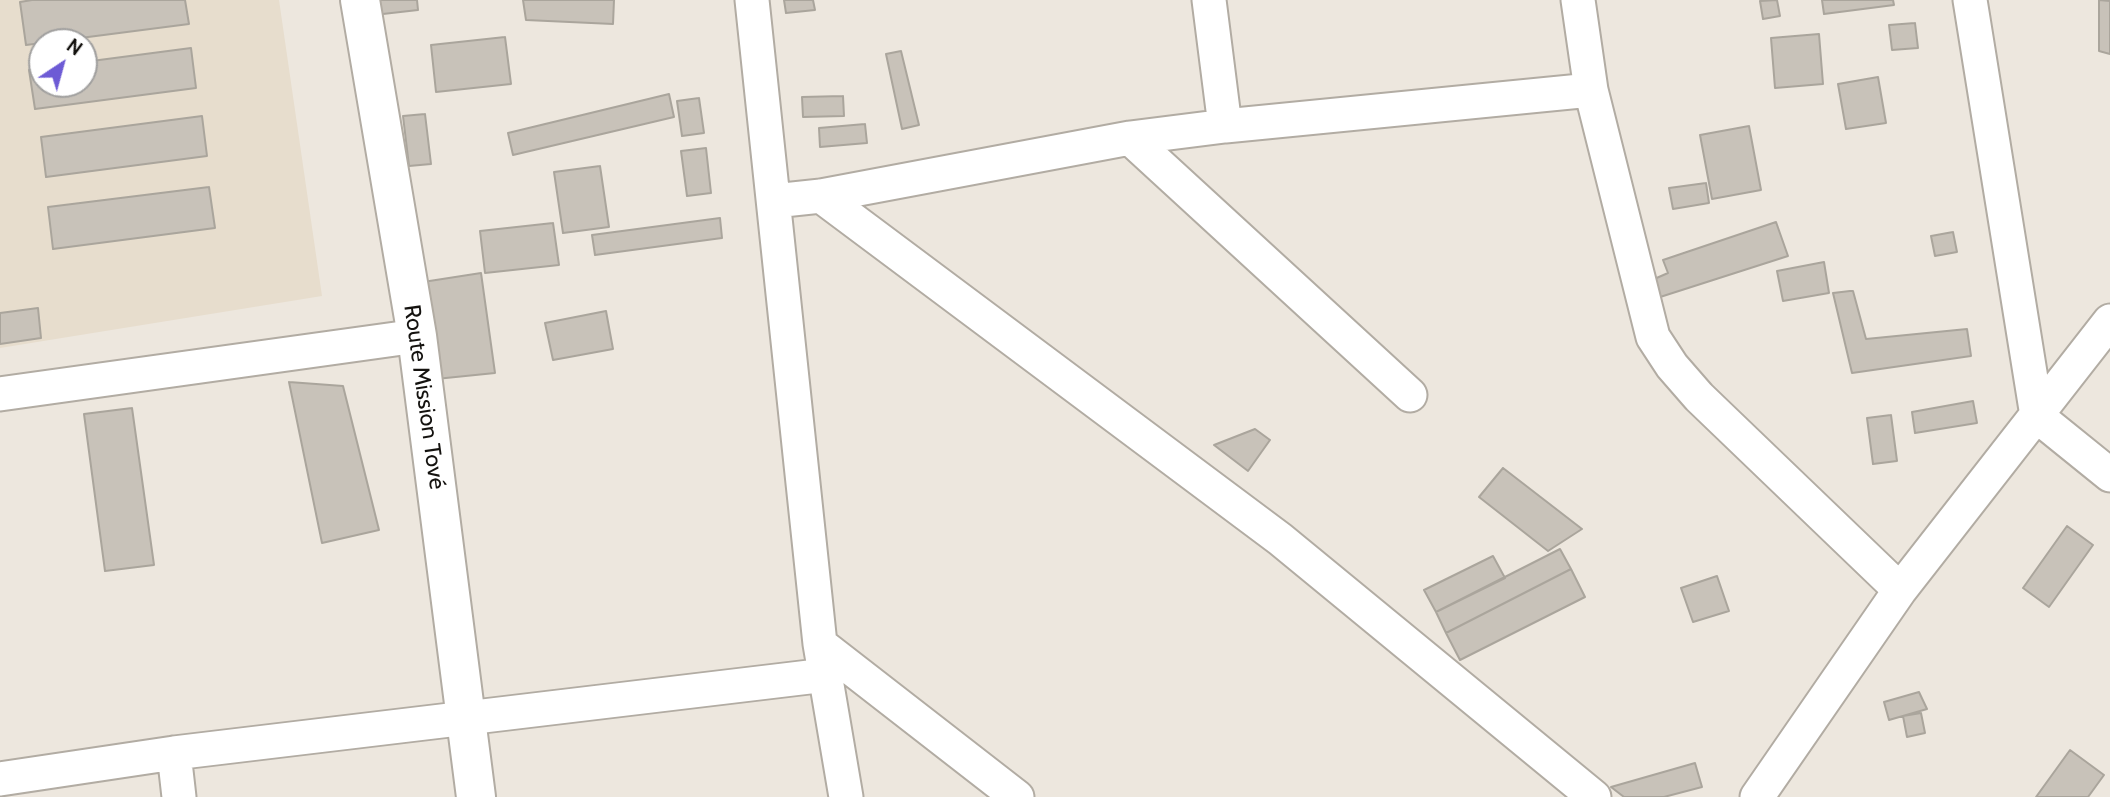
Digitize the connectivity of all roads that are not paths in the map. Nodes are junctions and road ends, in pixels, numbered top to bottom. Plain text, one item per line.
1 (360, 0) edge
2 (752, 0) edge
3 (1209, 0) edge
4 (1578, 0) edge
5 (1970, 0) edge
6 (1591, 90) junction
7 (1225, 126) junction
8 (1130, 138) junction
9 (821, 196) junction
10 (774, 201) junction
11 (2110, 321) edge
12 (417, 336) junction
13 (0, 394) edge
14 (1410, 394) dead end
15 (2037, 416) junction
16 (2110, 475) edge
17 (1900, 590) junction
18 (823, 660) junction
19 (465, 718) junction
20 (174, 753) junction
21 (0, 779) edge
22 (179, 797) edge
23 (475, 797) edge
24 (846, 797) edge
25 (1017, 797) edge
26 (1594, 797) edge
27 (1756, 797) edge

1 - 12 street, Route Mission Tové
2 - 10 street
3 - 7 street
4 - 6 street
5 - 15 street
6 - 7 street
6 - 17 street
7 - 8 street
8 - 9 street
8 - 14 street
9 - 10 street
9 - 26 street
10 - 18 street
11 - 15 street
12 - 13 street
12 - 19 street, Route Mission Tové
15 - 16 street
15 - 17 street
17 - 27 street
18 - 19 street
18 - 24 street
18 - 25 street
19 - 20 street
19 - 23 street, Route Mission Tové
20 - 21 street
20 - 22 street

